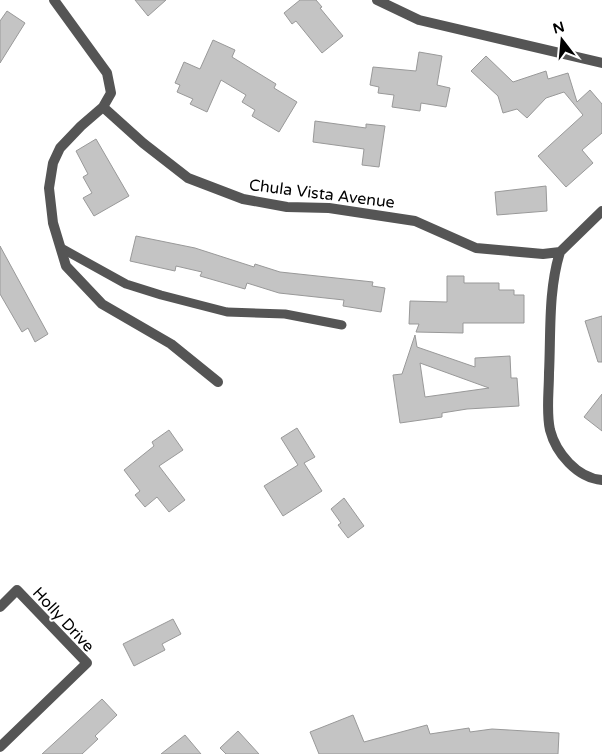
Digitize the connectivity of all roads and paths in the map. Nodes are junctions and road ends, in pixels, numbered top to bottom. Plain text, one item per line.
1 (54, 0) edge
2 (377, 0) edge
3 (602, 63) edge
4 (103, 107) junction
5 (602, 211) edge
6 (61, 248) junction
7 (560, 252) junction
8 (342, 325) dead end
9 (218, 382) dead end
10 (602, 480) edge
11 (0, 607) edge
12 (0, 747) edge

1 - 4 street
2 - 3 street
4 - 6 street
4 - 7 street, Chula Vista Avenue
5 - 7 street
6 - 8 lane
6 - 9 street
7 - 10 street
11 - 12 street, Holly Drive

